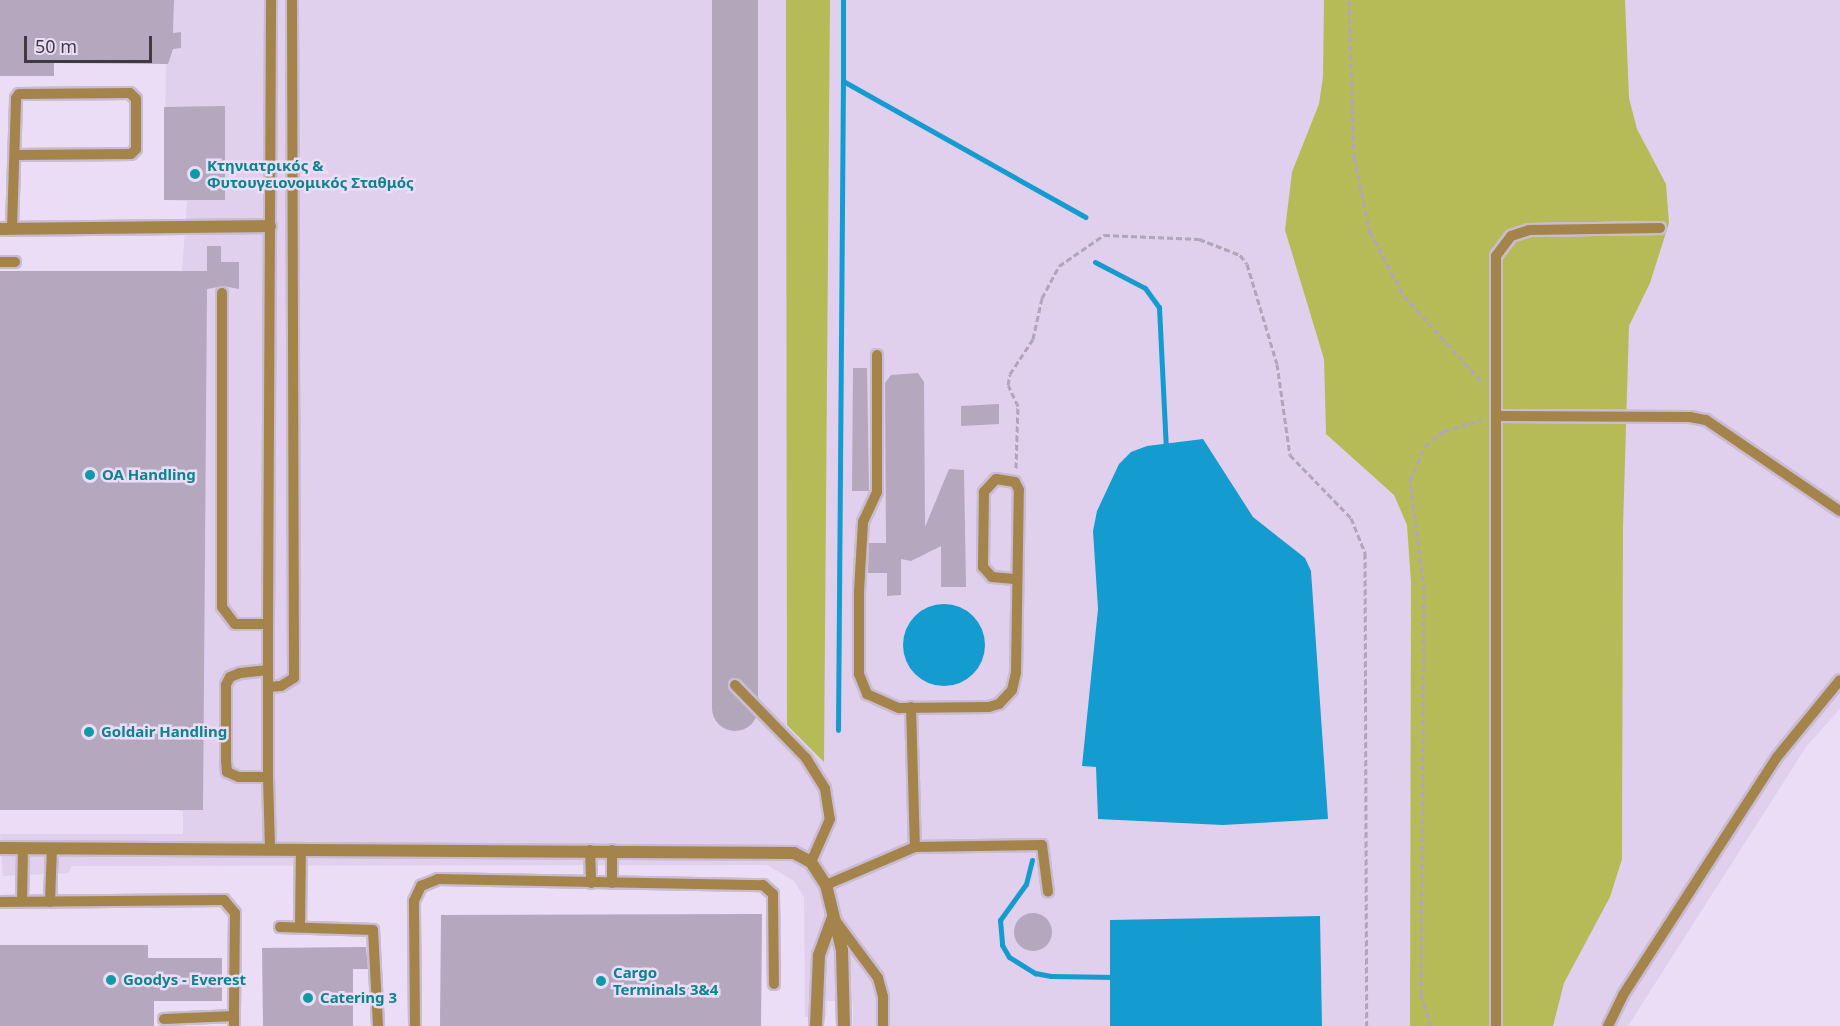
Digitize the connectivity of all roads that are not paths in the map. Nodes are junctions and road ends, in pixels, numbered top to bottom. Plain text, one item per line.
1 (271, 0) edge
2 (292, 0) edge
3 (16, 154) junction
4 (270, 226) junction
5 (1660, 228) dead end
6 (6, 229) edge
7 (0, 261) edge
8 (15, 262) dead end
9 (222, 293) dead end
10 (877, 355) dead end
11 (1496, 416) junction
12 (1840, 511) edge
13 (1017, 579) junction
14 (268, 624) junction
15 (268, 670) junction
16 (1840, 680) edge
17 (735, 685) dead end
18 (268, 687) junction
19 (911, 707) junction
20 (268, 777) junction
21 (915, 847) junction
22 (0, 848) edge
23 (23, 848) junction
24 (52, 848) junction
25 (301, 849) junction
26 (612, 849) junction
27 (270, 850) junction
28 (590, 850) junction
29 (811, 862) junction
30 (591, 883) junction
31 (612, 883) junction
32 (826, 885) junction
33 (1048, 892) dead end
34 (0, 902) edge
35 (22, 902) junction
36 (50, 902) junction
37 (833, 917) junction
38 (280, 927) dead end
39 (300, 927) junction
40 (774, 984) dead end
41 (164, 1019) dead end
42 (234, 1021) edge
43 (415, 1025) edge
44 (378, 1026) edge
45 (816, 1026) edge
46 (844, 1026) edge
47 (884, 1026) edge
48 (1496, 1026) edge
49 (1608, 1026) edge

1 - 4 lane
2 - 18 lane
3 - 3 lane
3 - 6 lane
4 - 6 street
4 - 14 lane
5 - 11 lane
7 - 8 lane
9 - 14 lane
10 - 19 lane
11 - 12 lane
11 - 48 lane
13 - 13 lane
13 - 19 lane
14 - 15 lane
15 - 18 lane
15 - 20 lane
16 - 49 lane
17 - 29 lane
18 - 20 lane
19 - 21 lane
20 - 27 lane
21 - 32 lane
21 - 33 lane
22 - 23 street
23 - 24 street
23 - 35 lane
24 - 27 street
24 - 36 lane
25 - 27 street
25 - 28 street
25 - 39 lane
26 - 28 street
26 - 29 street
26 - 31 lane
28 - 30 lane
29 - 32 street
30 - 31 lane
30 - 43 lane
31 - 40 lane
32 - 37 street
34 - 35 lane
35 - 36 lane
36 - 42 lane
37 - 45 street
37 - 46 street
37 - 47 lane
38 - 39 lane
39 - 44 lane
41 - 42 lane

